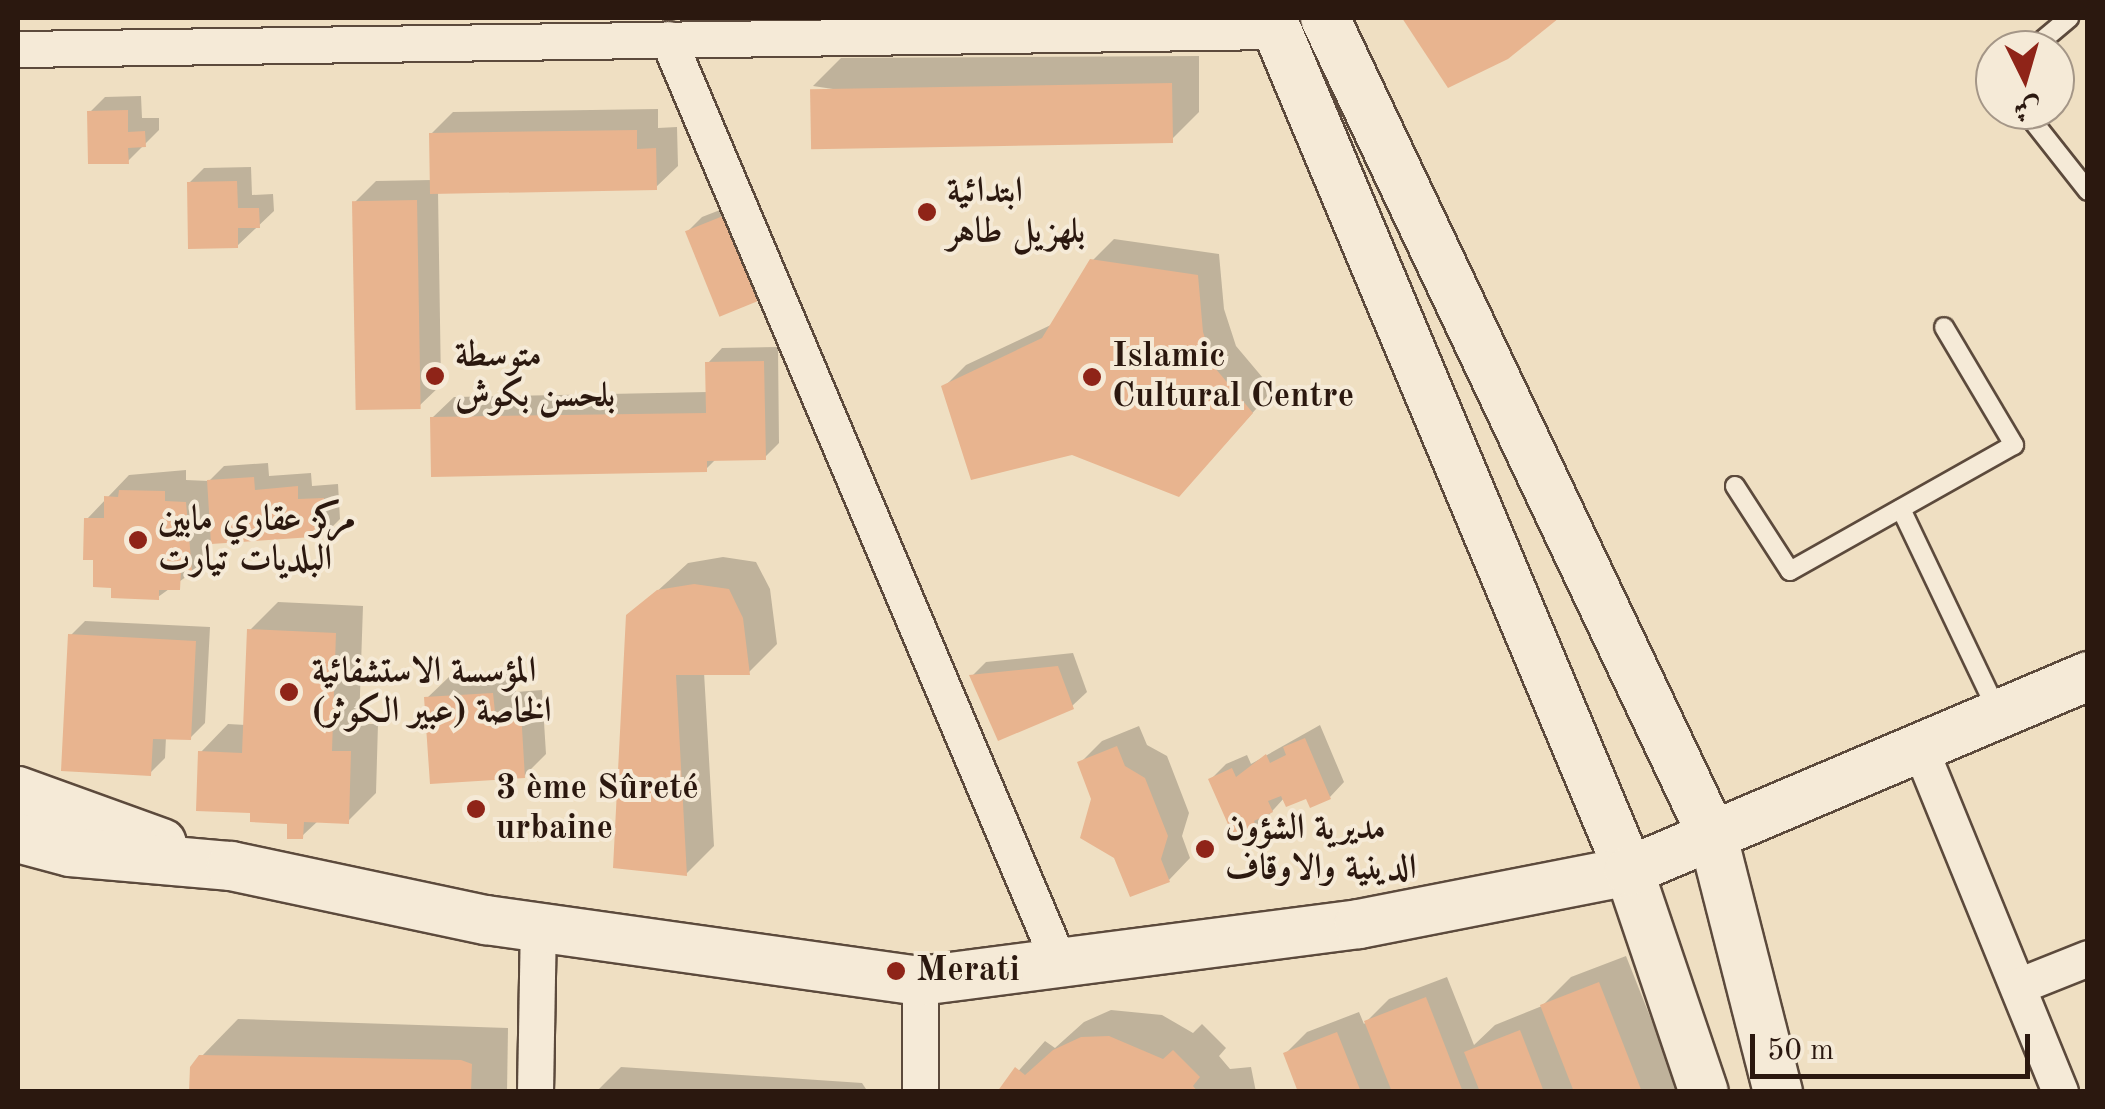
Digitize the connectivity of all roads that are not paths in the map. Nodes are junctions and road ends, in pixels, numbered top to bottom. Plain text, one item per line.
1 (1326, 18) edge
2 (1097, 23) edge
3 (1276, 24) edge
4 (526, 30) edge
5 (234, 33) edge
6 (668, 39) junction
7 (18, 48) edge
8 (2040, 130) edge
9 (2088, 191) edge
10 (1944, 328) dead end
11 (1736, 486) dead end
12 (1901, 509) junction
13 (2088, 676) edge
14 (1998, 712) junction
15 (1921, 751) junction
16 (18, 791) edge
17 (1713, 837) junction
18 (18, 838) edge
19 (70, 852) junction
20 (231, 866) junction
21 (18, 868) edge
22 (1629, 871) junction
23 (538, 927) junction
24 (2088, 958) edge
25 (1061, 967) junction
26 (920, 981) junction
27 (2018, 986) junction
28 (535, 1092) edge
29 (920, 1092) edge
30 (1704, 1092) edge
31 (1778, 1092) edge
32 (2060, 1092) edge

1 - 17 street
2 - 3 street
2 - 6 street
3 - 22 street
4 - 5 street
4 - 6 street
5 - 7 street
6 - 25 street
8 - 9 lane
10 - 12 lane
11 - 12 lane
12 - 14 lane
13 - 14 street
14 - 15 street
15 - 17 street
15 - 27 street
16 - 20 street
17 - 22 street
17 - 31 street
18 - 19 street
19 - 20 street
19 - 21 street
20 - 23 street
22 - 25 street
22 - 30 street
23 - 26 street
23 - 28 street
24 - 27 street
25 - 26 street
26 - 29 street
27 - 32 street

